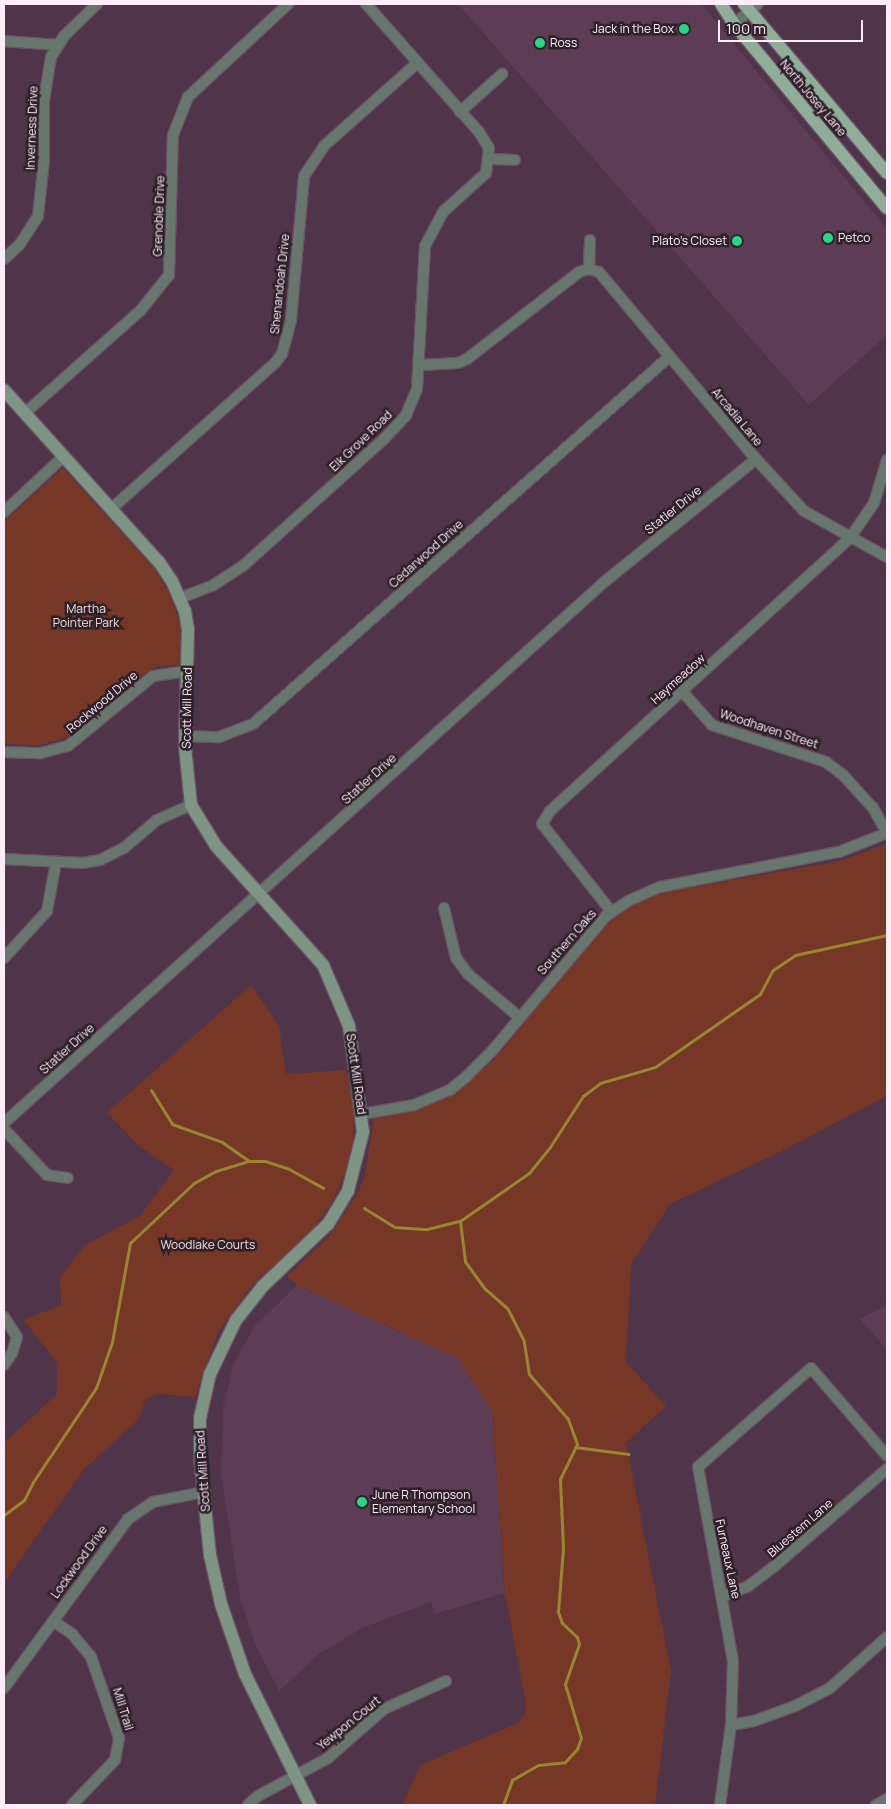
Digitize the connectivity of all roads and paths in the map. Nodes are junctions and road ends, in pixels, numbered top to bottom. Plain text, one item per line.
1 (97, 4) edge
2 (288, 4) edge
3 (366, 4) edge
4 (721, 4) edge
5 (750, 6) edge
6 (734, 24) junction
7 (4, 41) edge
8 (58, 44) junction
9 (417, 63) junction
10 (502, 74) dead end
11 (460, 112) junction
12 (490, 159) junction
13 (516, 160) dead end
14 (887, 173) edge
15 (887, 208) edge
16 (590, 240) dead end
17 (4, 259) edge
18 (589, 269) junction
19 (669, 357) junction
20 (420, 365) junction
21 (4, 390) edge
22 (25, 413) junction
23 (63, 457) junction
24 (756, 459) junction
25 (887, 460) edge
26 (110, 509) junction
27 (4, 512) edge
28 (850, 538) junction
29 (887, 557) edge
30 (180, 598) junction
31 (188, 671) junction
32 (682, 691) junction
33 (186, 736) junction
34 (4, 752) edge
35 (191, 805) junction
36 (887, 833) edge
37 (4, 859) edge
38 (56, 862) junction
39 (260, 894) junction
40 (444, 908) dead end
41 (611, 911) junction
42 (4, 958) edge
43 (519, 1017) junction
44 (362, 1114) junction
45 (4, 1123) edge
46 (4, 1128) edge
47 (68, 1178) dead end
48 (4, 1317) edge
49 (4, 1364) edge
50 (887, 1456) edge
51 (887, 1469) edge
52 (204, 1492) junction
53 (723, 1596) junction
54 (53, 1621) junction
55 (887, 1637) edge
56 (446, 1681) dead end
57 (4, 1688) edge
58 (731, 1725) junction
59 (296, 1774) junction
60 (887, 1799) edge
61 (72, 1805) edge
62 (248, 1805) edge
63 (310, 1805) edge
64 (720, 1805) edge
65 (876, 1805) edge

1 - 8 street, Inverness Drive
2 - 22 street, Grenoble Drive
3 - 9 street
4 - 6 main road, North Josey Lane
5 - 6 street
5 - 14 main road, North Josey Lane
6 - 15 main road, North Josey Lane
7 - 8 street
8 - 17 street, Inverness Drive
9 - 11 street
9 - 26 street, Shenandoah Drive
10 - 11 street
11 - 12 street
12 - 13 street
12 - 20 street, Elk Grove Road
16 - 18 street
18 - 19 street, Arcadia Lane
18 - 20 street
19 - 24 street, Arcadia Lane
19 - 33 street, Cedarwood Drive
20 - 30 street, Elk Grove Road
21 - 22 street, Scott Mill Road
22 - 23 street, Scott Mill Road
23 - 26 street, Scott Mill Road
23 - 27 street
24 - 28 street, Arcadia Lane
24 - 39 street, Statler Drive
25 - 28 street, Haymeadow
26 - 30 street, Scott Mill Road
28 - 29 street, Arcadia Lane
28 - 32 street, Haymeadow
30 - 31 street, Scott Mill Road
31 - 33 street, Scott Mill Road
31 - 34 street, Rockwood Drive
32 - 36 street, Woodhaven Street
32 - 41 street, Haymeadow
33 - 35 street, Scott Mill Road
35 - 38 street
35 - 39 street, Scott Mill Road
36 - 41 street, Southern Oaks
37 - 38 street
38 - 42 street
39 - 44 street, Scott Mill Road
39 - 45 street, Statler Drive
40 - 43 street
41 - 43 street, Southern Oaks
43 - 44 street, Southern Oaks
44 - 52 street, Scott Mill Road
46 - 47 street
48 - 49 street
50 - 53 street, Furneaux Lane
51 - 53 street, Bluestem Lane
52 - 54 street, Lockwood Drive
52 - 59 street, Scott Mill Road
53 - 58 street, Furneaux Lane
54 - 57 street, Lockwood Drive
54 - 61 street, Mill Trail
55 - 58 street
56 - 59 street, Yewpon Court
58 - 64 street, Furneaux Lane
59 - 62 street, Yewpon Court
59 - 63 street, Scott Mill Road
60 - 65 street

